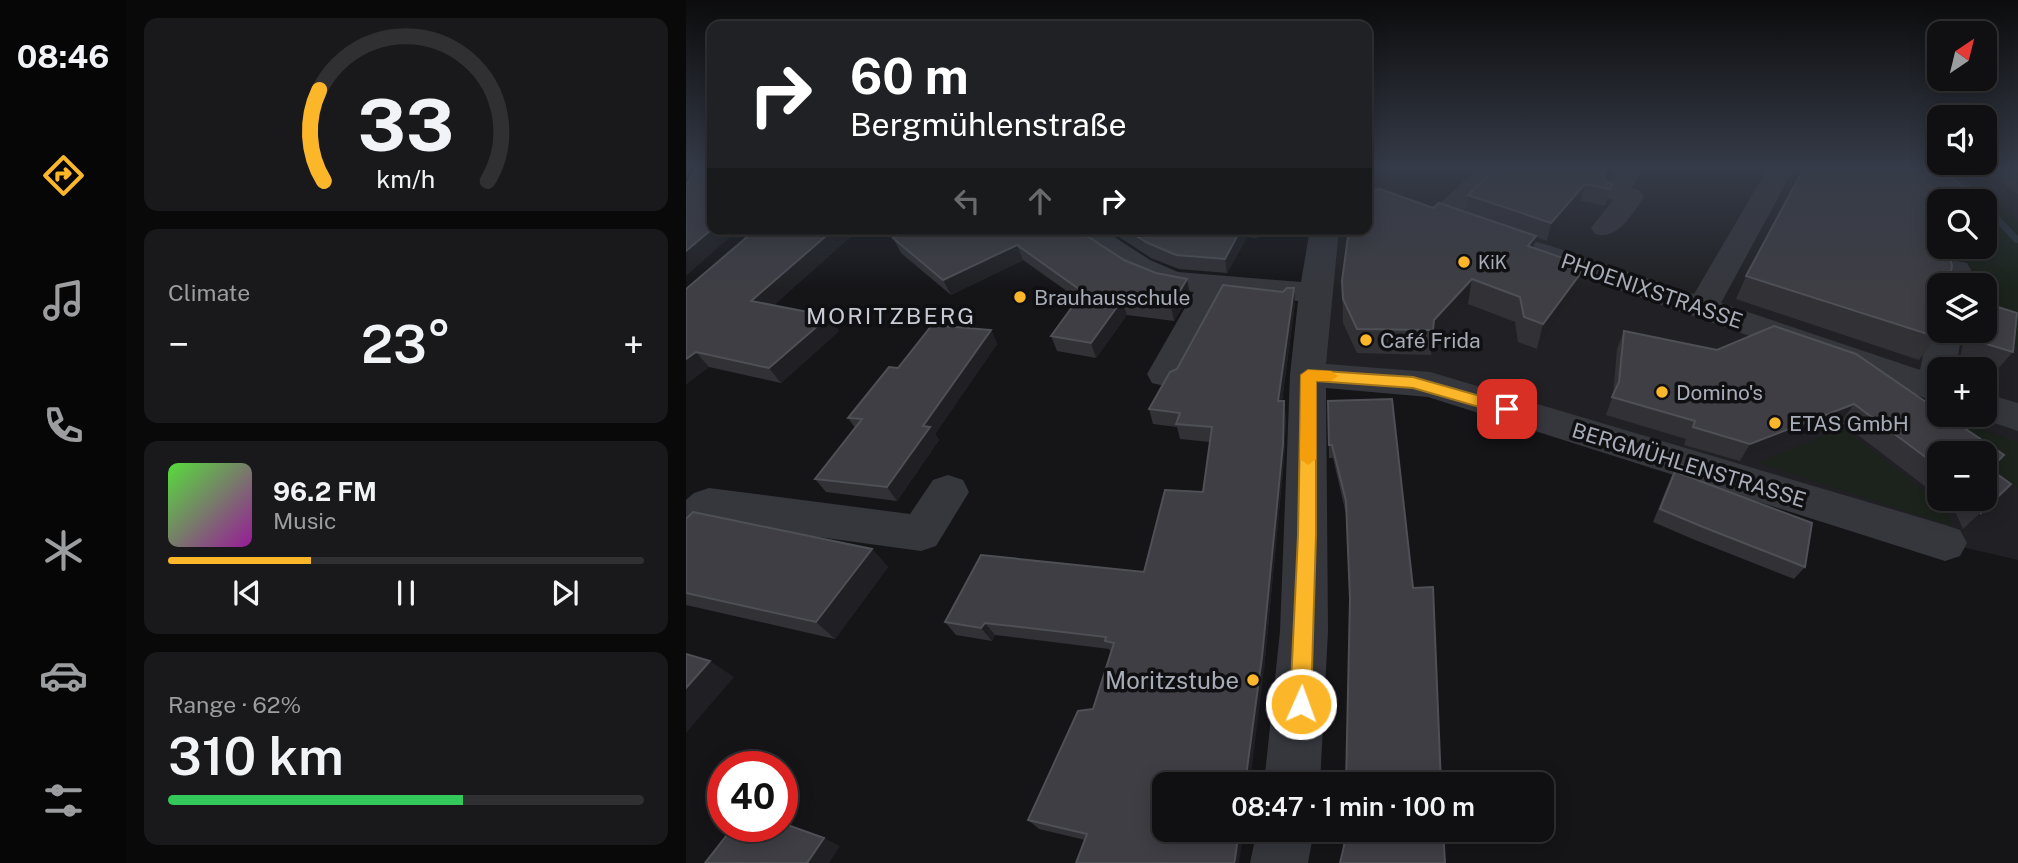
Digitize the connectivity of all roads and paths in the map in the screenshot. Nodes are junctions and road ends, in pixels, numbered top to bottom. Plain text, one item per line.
1 (1419, 208) edge
2 (1464, 208) edge
3 (1621, 208) edge
4 (1758, 208) edge
5 (1605, 228) dead end
6 (1091, 235) edge
7 (1324, 235) edge
8 (1506, 240) edge
9 (1214, 285) junction
10 (1315, 293) junction
11 (1702, 309) junction
12 (1165, 374) edge
13 (1308, 375) junction
14 (1927, 386) edge
15 (948, 492) dead end
16 (698, 515) edge
17 (1945, 543) dead end
18 (1294, 772) edge
19 (1283, 842) edge
20 (1279, 863) edge

1 - 2 street
3 - 5 street
4 - 11 street
6 - 9 street
7 - 10 street
8 - 11 street, PHOENIXSTRASSE
9 - 10 street
9 - 12 street
10 - 13 street
11 - 14 street, PHOENIXSTRASSE
13 - 17 street, BERGMÜHLENSTRASSE
13 - 18 street
15 - 16 street
19 - 20 street

